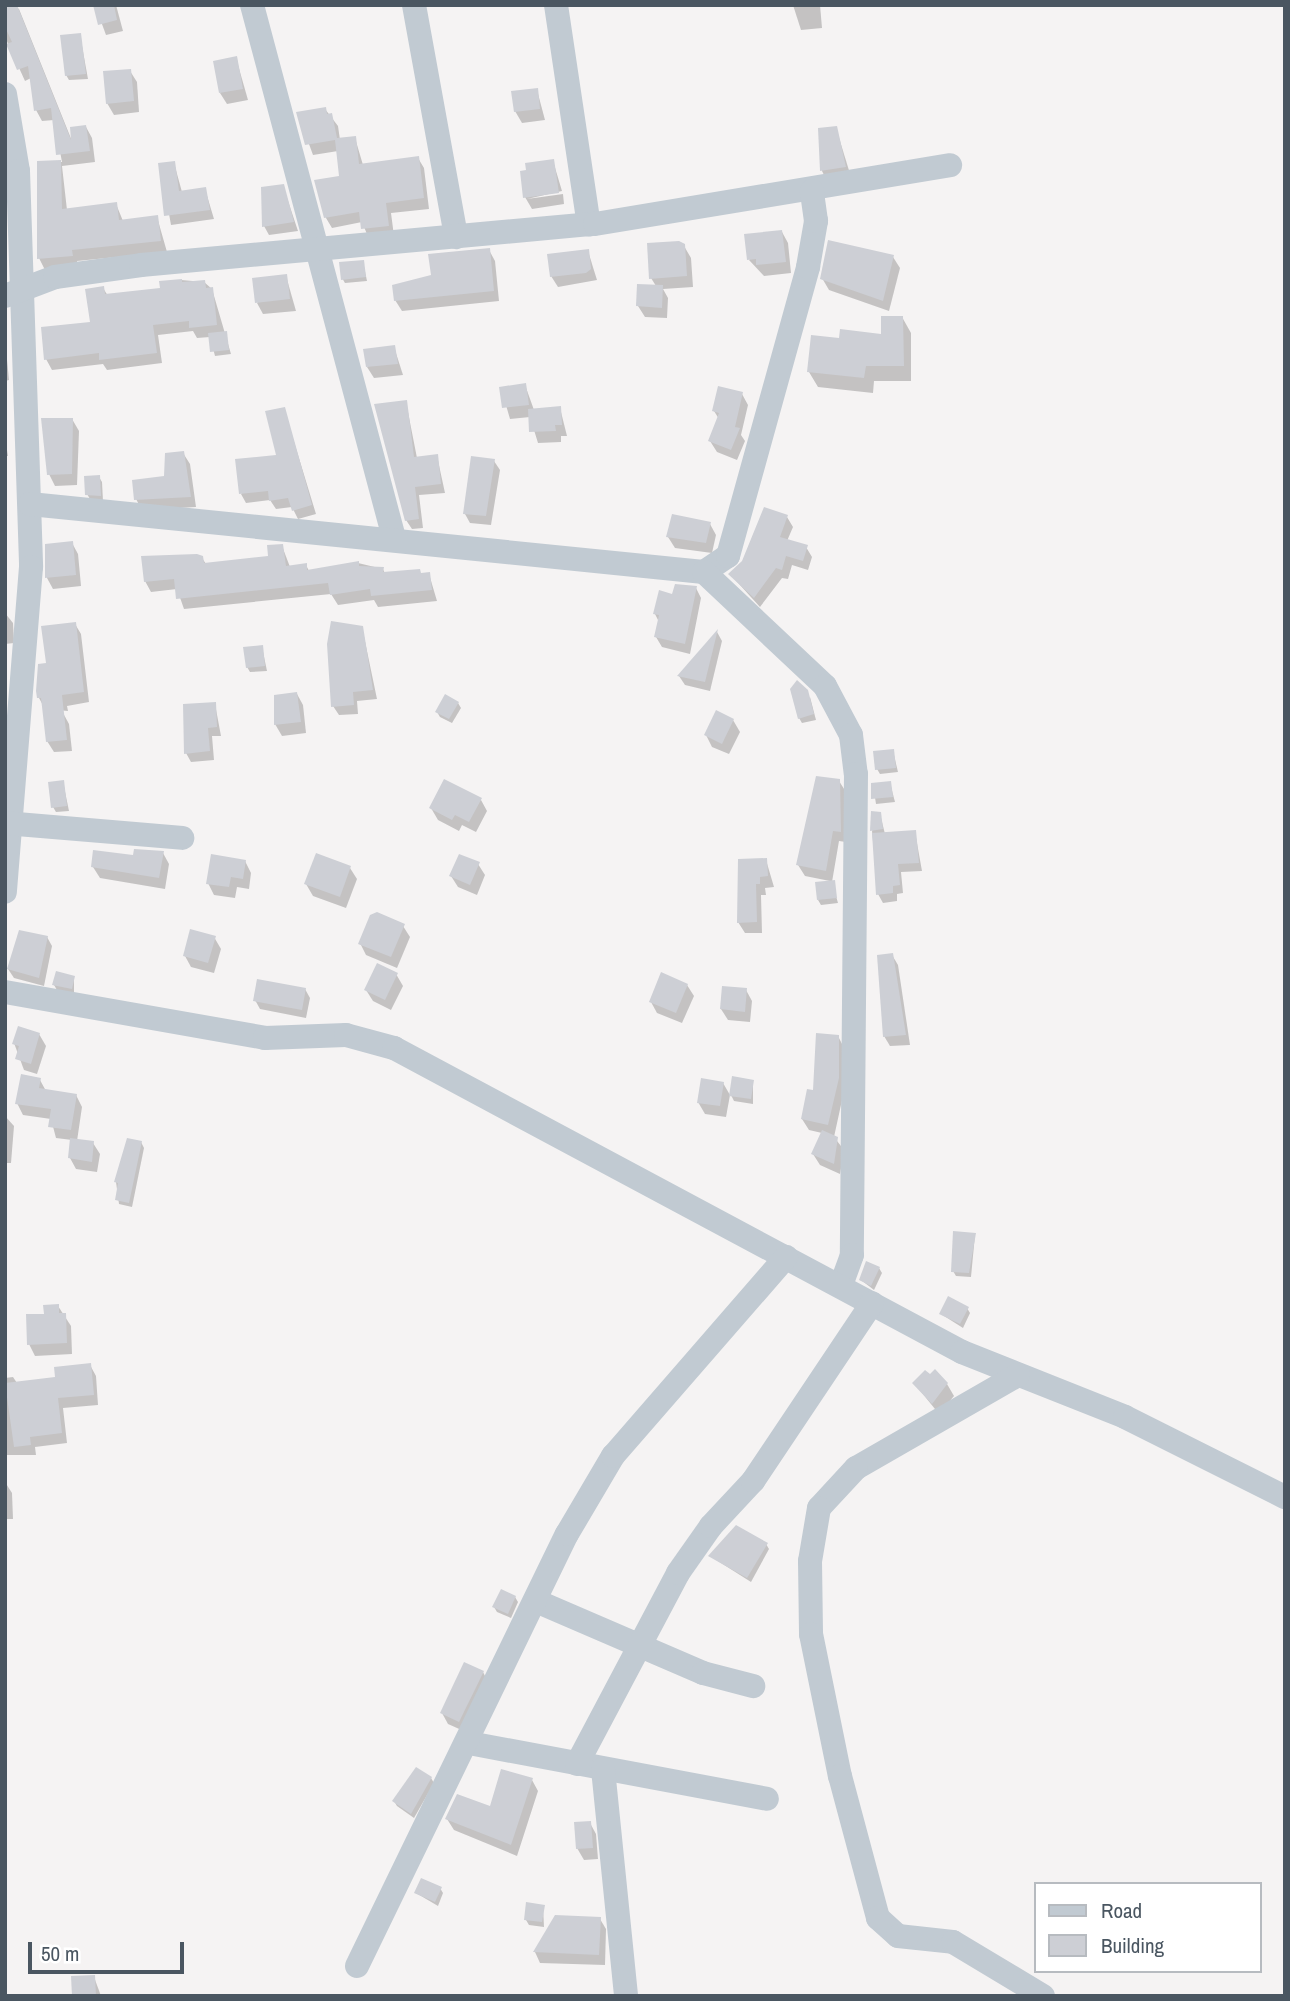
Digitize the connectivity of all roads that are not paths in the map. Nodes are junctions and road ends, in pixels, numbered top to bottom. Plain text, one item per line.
1 (252, 5) edge
2 (414, 5) edge
3 (556, 5) edge
4 (5, 94) edge
5 (950, 165) dead end
6 (812, 191) junction
7 (589, 225) junction
8 (456, 237) junction
9 (317, 249) junction
10 (14, 293) edge
11 (30, 504) junction
12 (394, 538) junction
13 (704, 572) junction
14 (8, 824) edge
15 (183, 838) dead end
16 (5, 892) edge
17 (5, 992) edge
18 (786, 1257) junction
19 (841, 1286) junction
20 (872, 1303) junction
21 (1018, 1375) junction
22 (1285, 1497) edge
23 (536, 1601) junction
24 (638, 1645) junction
25 (753, 1686) dead end
26 (469, 1743) junction
27 (577, 1764) junction
28 (603, 1769) junction
29 (767, 1799) dead end
30 (357, 1966) dead end
31 (625, 1996) edge
32 (1043, 1996) edge

1 - 9 street
2 - 8 street
3 - 7 street
4 - 10 street
5 - 6 street
6 - 7 street
6 - 13 street
7 - 8 street
8 - 9 street
9 - 10 street
9 - 12 street
10 - 11 street
11 - 12 street
11 - 14 street
12 - 13 street
13 - 19 street
14 - 15 street
14 - 16 street
17 - 18 street
18 - 19 street
18 - 23 street
19 - 20 street
20 - 21 street
20 - 24 street
21 - 22 street
21 - 32 street
23 - 24 street
23 - 26 street
24 - 25 street
24 - 27 street
26 - 27 street
26 - 30 street
27 - 28 street
28 - 29 street
28 - 31 street

